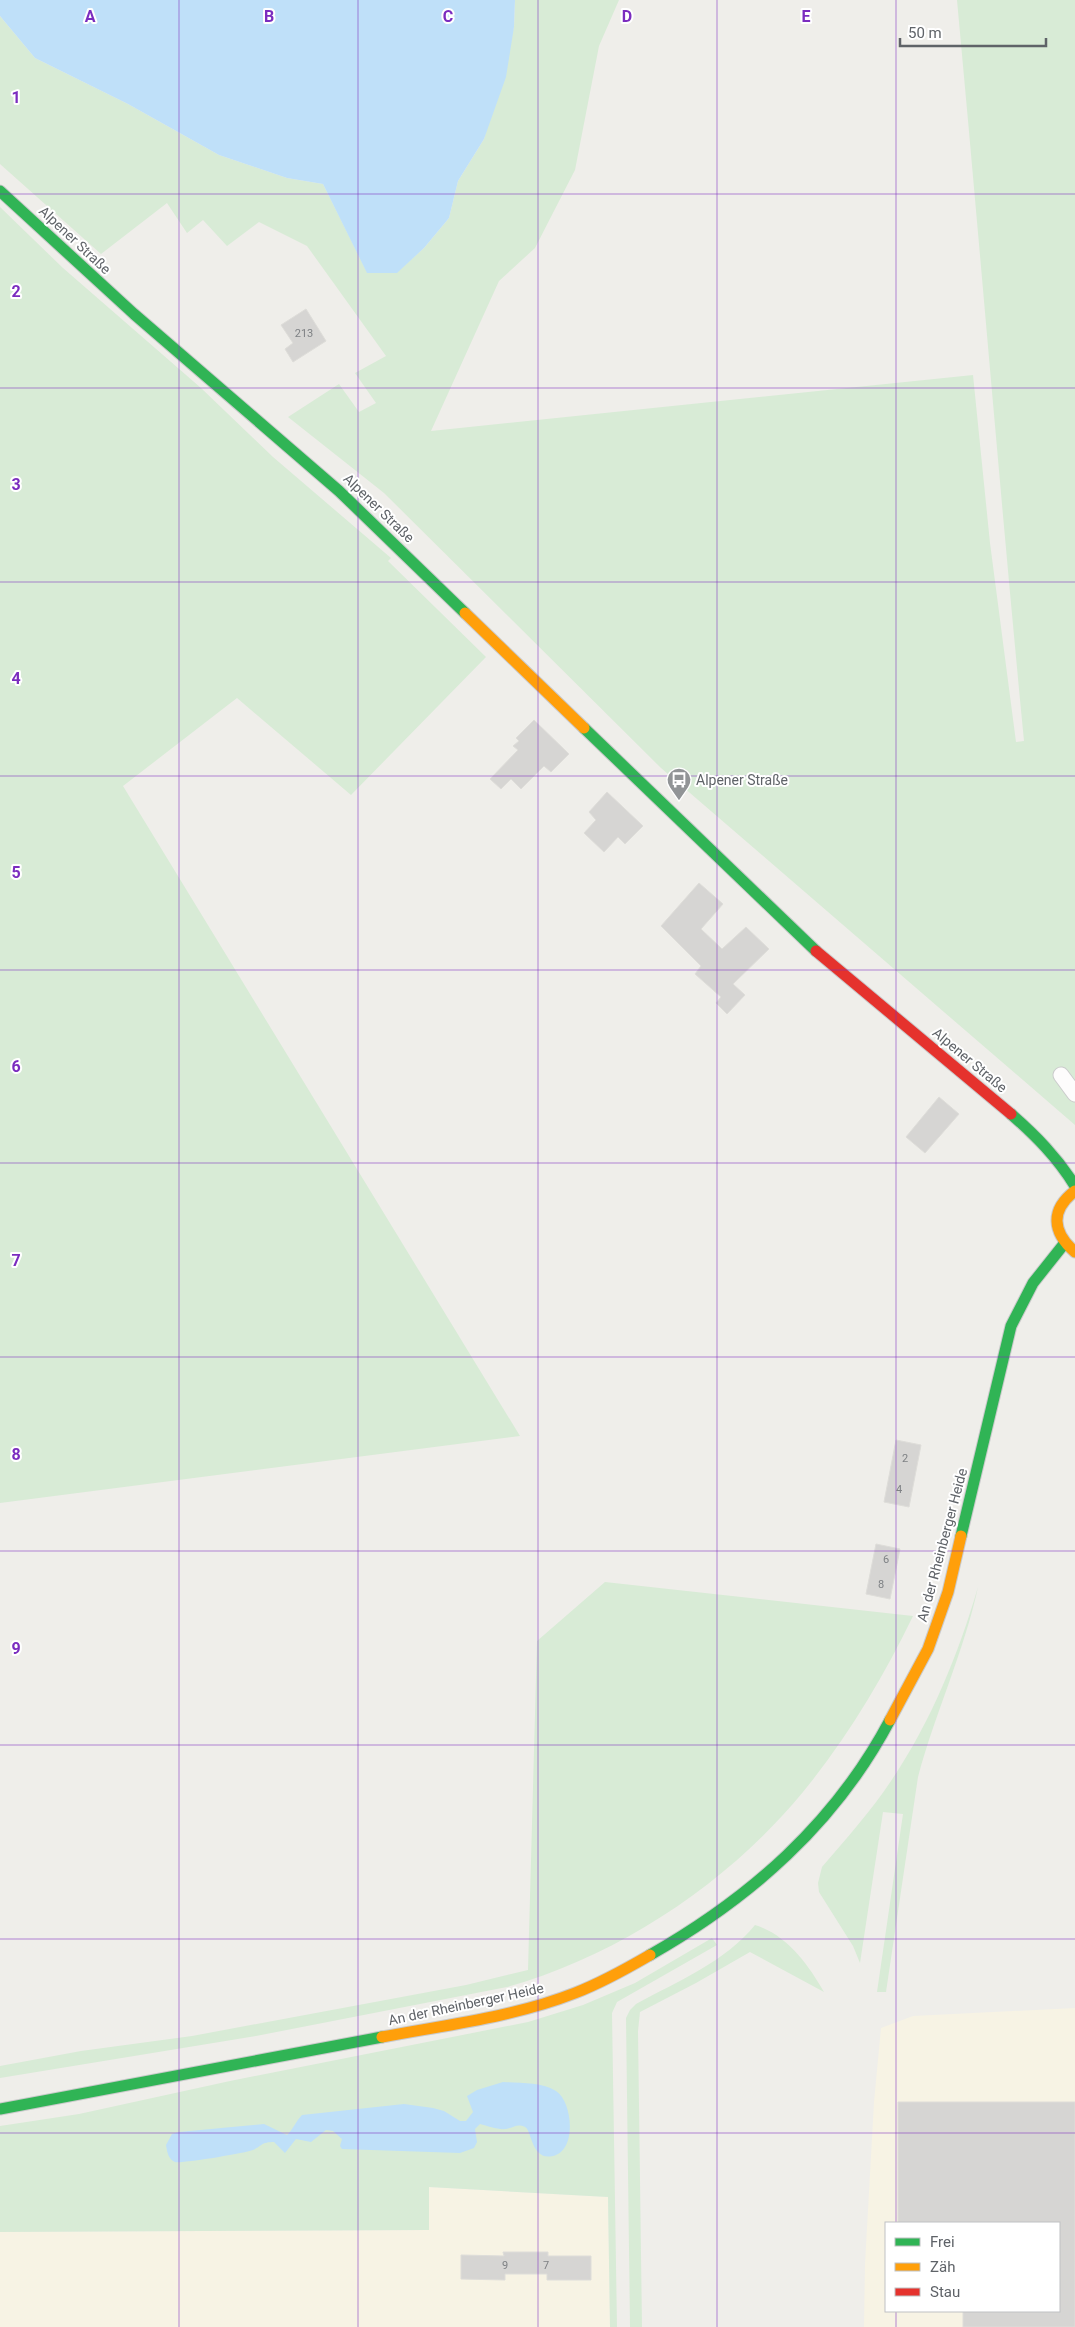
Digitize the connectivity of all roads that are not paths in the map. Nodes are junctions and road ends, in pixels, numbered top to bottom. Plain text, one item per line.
1 (0, 191) edge
2 (1061, 1075) dead end
3 (1075, 1094) edge
4 (1075, 1186) edge
5 (1075, 1191) edge
6 (1064, 1244) junction
7 (1075, 1252) edge
8 (0, 2109) edge

1 - 4 street, Alpener Straße
2 - 3 street
5 - 6 street
6 - 7 street
6 - 8 street, An der Rheinberger Heide

